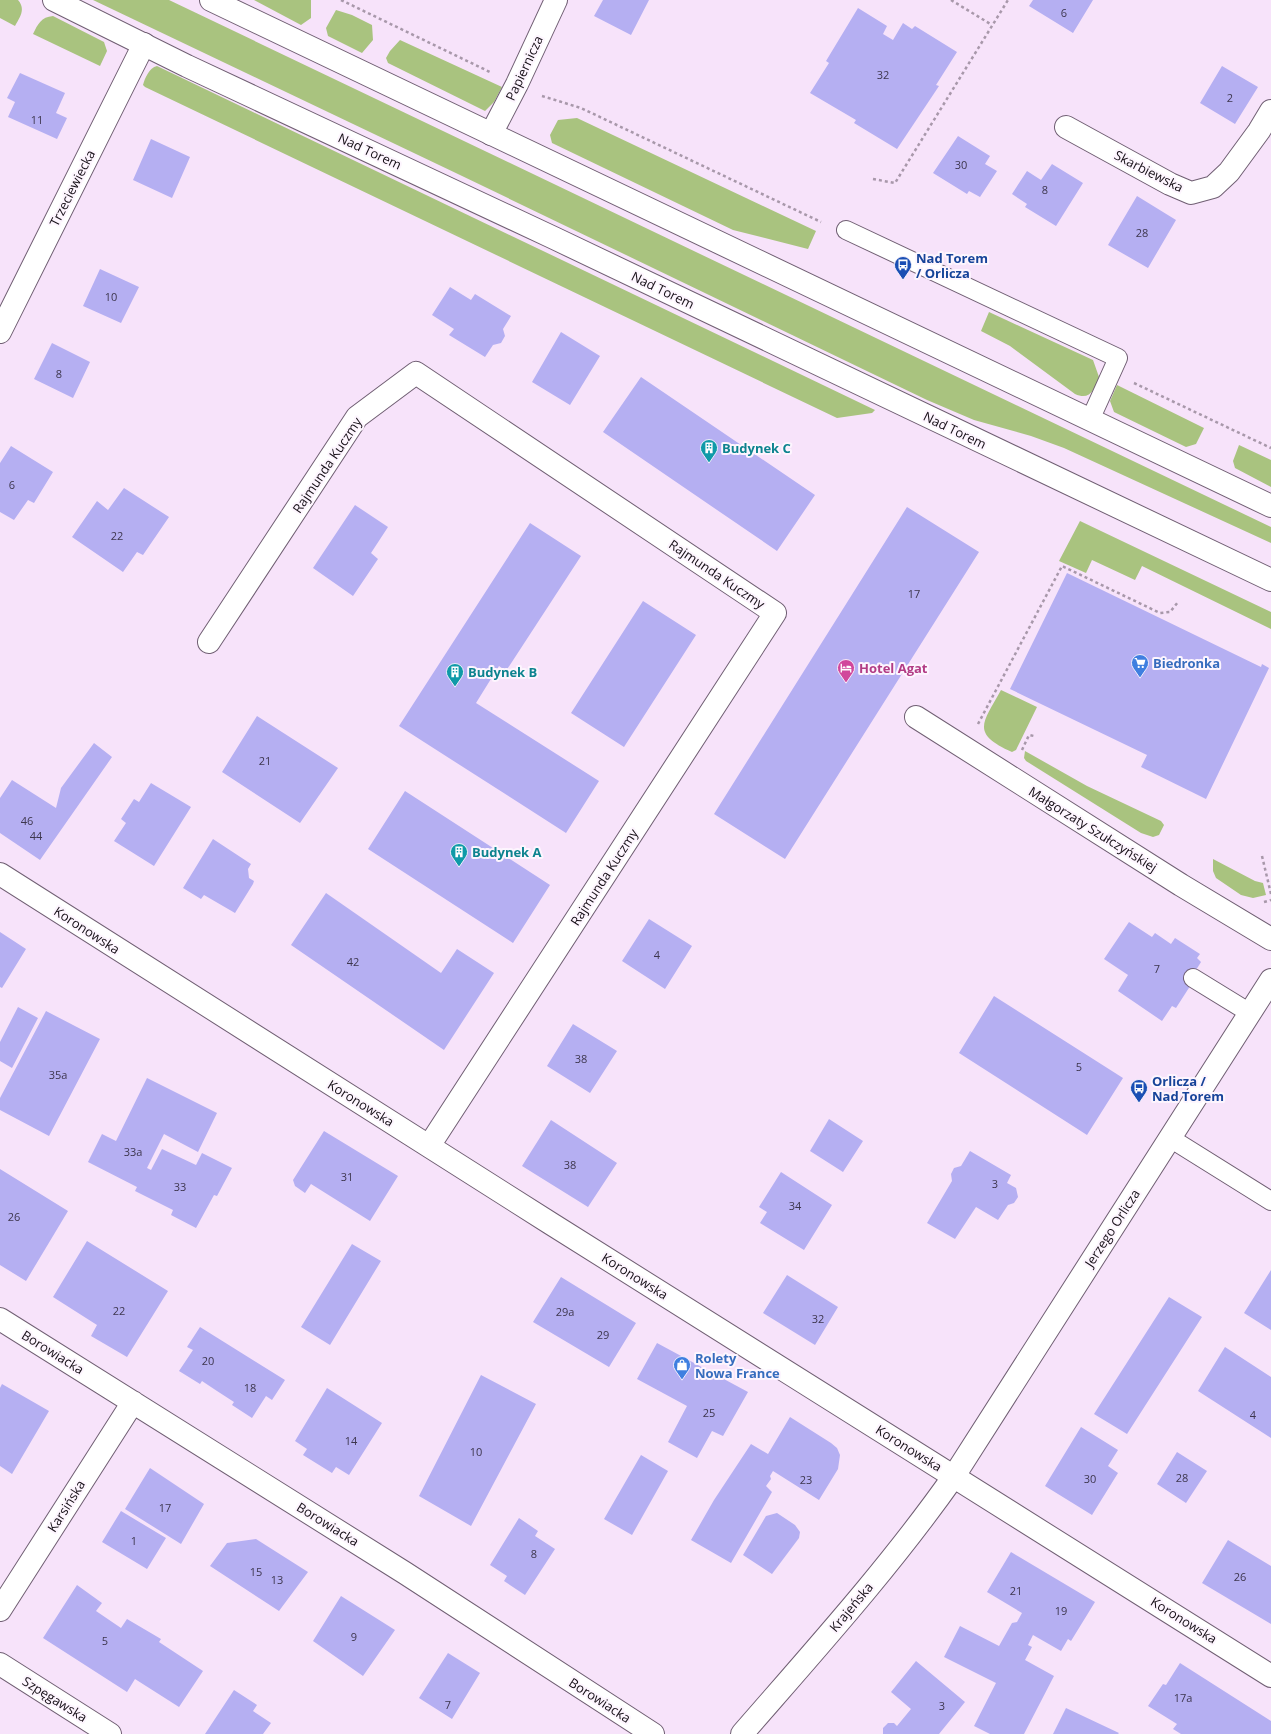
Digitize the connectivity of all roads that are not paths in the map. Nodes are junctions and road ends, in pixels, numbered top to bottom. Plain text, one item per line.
1 (54, 0) edge
2 (211, 0) edge
3 (556, 0) edge
4 (144, 44) junction
5 (1271, 111) edge
6 (1066, 127) dead end
7 (491, 134) junction
8 (846, 230) dead end
9 (0, 332) edge
10 (1090, 420) junction
11 (1271, 506) edge
12 (1271, 580) edge
13 (209, 642) dead end
14 (916, 717) dead end
15 (0, 874) edge
16 (1271, 939) edge
17 (1193, 978) dead end
18 (1271, 980) edge
19 (1250, 1013) junction
20 (1170, 1138) junction
21 (429, 1146) junction
22 (1271, 1201) edge
23 (0, 1319) edge
24 (133, 1402) junction
25 (954, 1476) junction
26 (0, 1610) edge
27 (0, 1664) edge
28 (1271, 1676) edge
29 (110, 1734) edge
30 (653, 1734) edge
31 (742, 1734) edge

1 - 4 street, Nad Torem
2 - 7 street
3 - 7 street, Papiernicza
4 - 9 street, Trzeciewiecka
4 - 12 street, Nad Torem
5 - 6 street, Skarbiewska
7 - 10 street
8 - 10 lane
10 - 11 street
13 - 21 street, Rajmunda Kuczmy
14 - 16 street, Małgorzaty Szułczyńskiej
15 - 21 street, Koronowska
17 - 19 lane
18 - 19 street, Jerzego Orlicza
19 - 20 street, Jerzego Orlicza
20 - 22 lane
20 - 25 street, Jerzego Orlicza
21 - 25 street, Koronowska
23 - 24 street, Borowiacka
24 - 26 street, Karsińska
24 - 30 street, Borowiacka
25 - 28 street, Koronowska
25 - 31 street, Krajeńska
27 - 29 street, Szpęgawska

